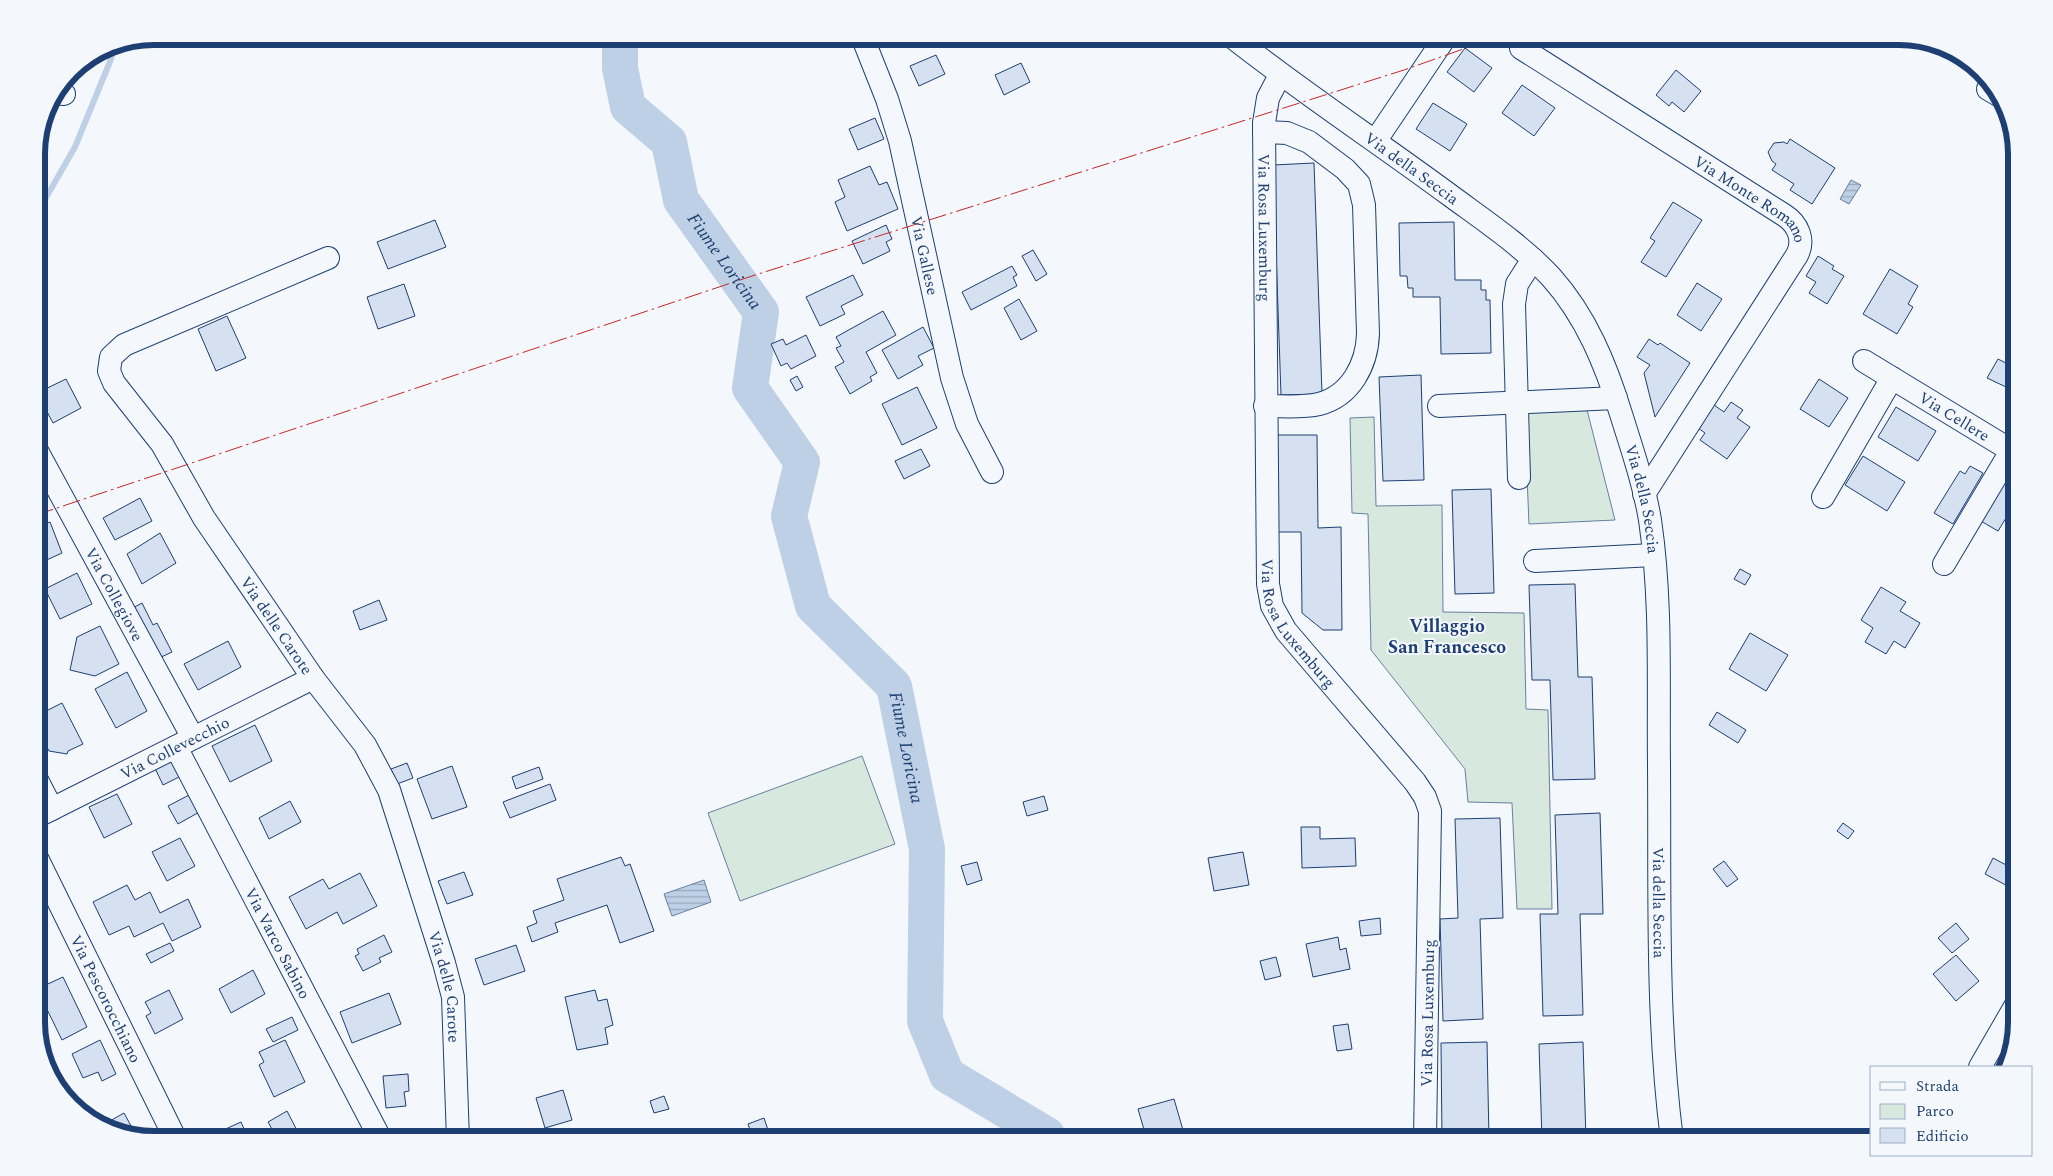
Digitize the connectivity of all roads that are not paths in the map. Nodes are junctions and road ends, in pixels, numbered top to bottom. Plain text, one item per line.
1 (866, 45) edge
2 (1242, 45) edge
3 (1440, 45) edge
4 (1521, 48) dead end
5 (1280, 75) junction
6 (1264, 132) junction
7 (1376, 140) junction
8 (328, 258) dead end
9 (1533, 259) junction
10 (1864, 361) dead end
11 (1892, 378) junction
12 (1616, 398) junction
13 (1517, 402) junction
14 (1265, 406) junction
15 (1439, 406) dead end
16 (2008, 448) edge
17 (2008, 462) edge
18 (45, 467) edge
19 (992, 472) dead end
20 (1519, 478) dead end
21 (1644, 494) junction
22 (1822, 497) dead end
23 (1654, 555) junction
24 (1535, 561) dead end
25 (1944, 564) dead end
26 (313, 678) junction
27 (185, 742) junction
28 (45, 812) edge
29 (45, 874) edge
30 (2008, 1019) edge
31 (1981, 1066) edge
32 (172, 1131) edge
33 (377, 1131) edge
34 (458, 1131) edge
35 (1425, 1131) edge
36 (1671, 1131) edge

1 - 19 street, Via Gallese
2 - 5 street, Via della Seccia
3 - 7 street
4 - 21 street, Via Monte Romano
5 - 6 street, Via Rosa Luxemburg
5 - 7 street, Via della Seccia
6 - 14 street, Via Rosa Luxemburg
6 - 14 street
7 - 9 street, Via della Seccia
8 - 26 street, Via delle Carote
9 - 12 street, Via della Seccia
9 - 13 street
10 - 11 street, Via Cellere
11 - 16 street, Via Cellere
11 - 22 street
12 - 13 street
12 - 21 street, Via della Seccia
13 - 15 street
13 - 20 street
14 - 35 street, Via Rosa Luxemburg
17 - 25 street
18 - 27 street, Via Collegiove
21 - 23 street, Via della Seccia
23 - 24 street
23 - 36 street, Via della Seccia
26 - 27 street, Via Collevecchio
26 - 34 street, Via delle Carote
27 - 28 street, Via Collevecchio
27 - 33 street, Via Varco Sabino
29 - 32 street, Via Pescorocchiano
30 - 31 street

